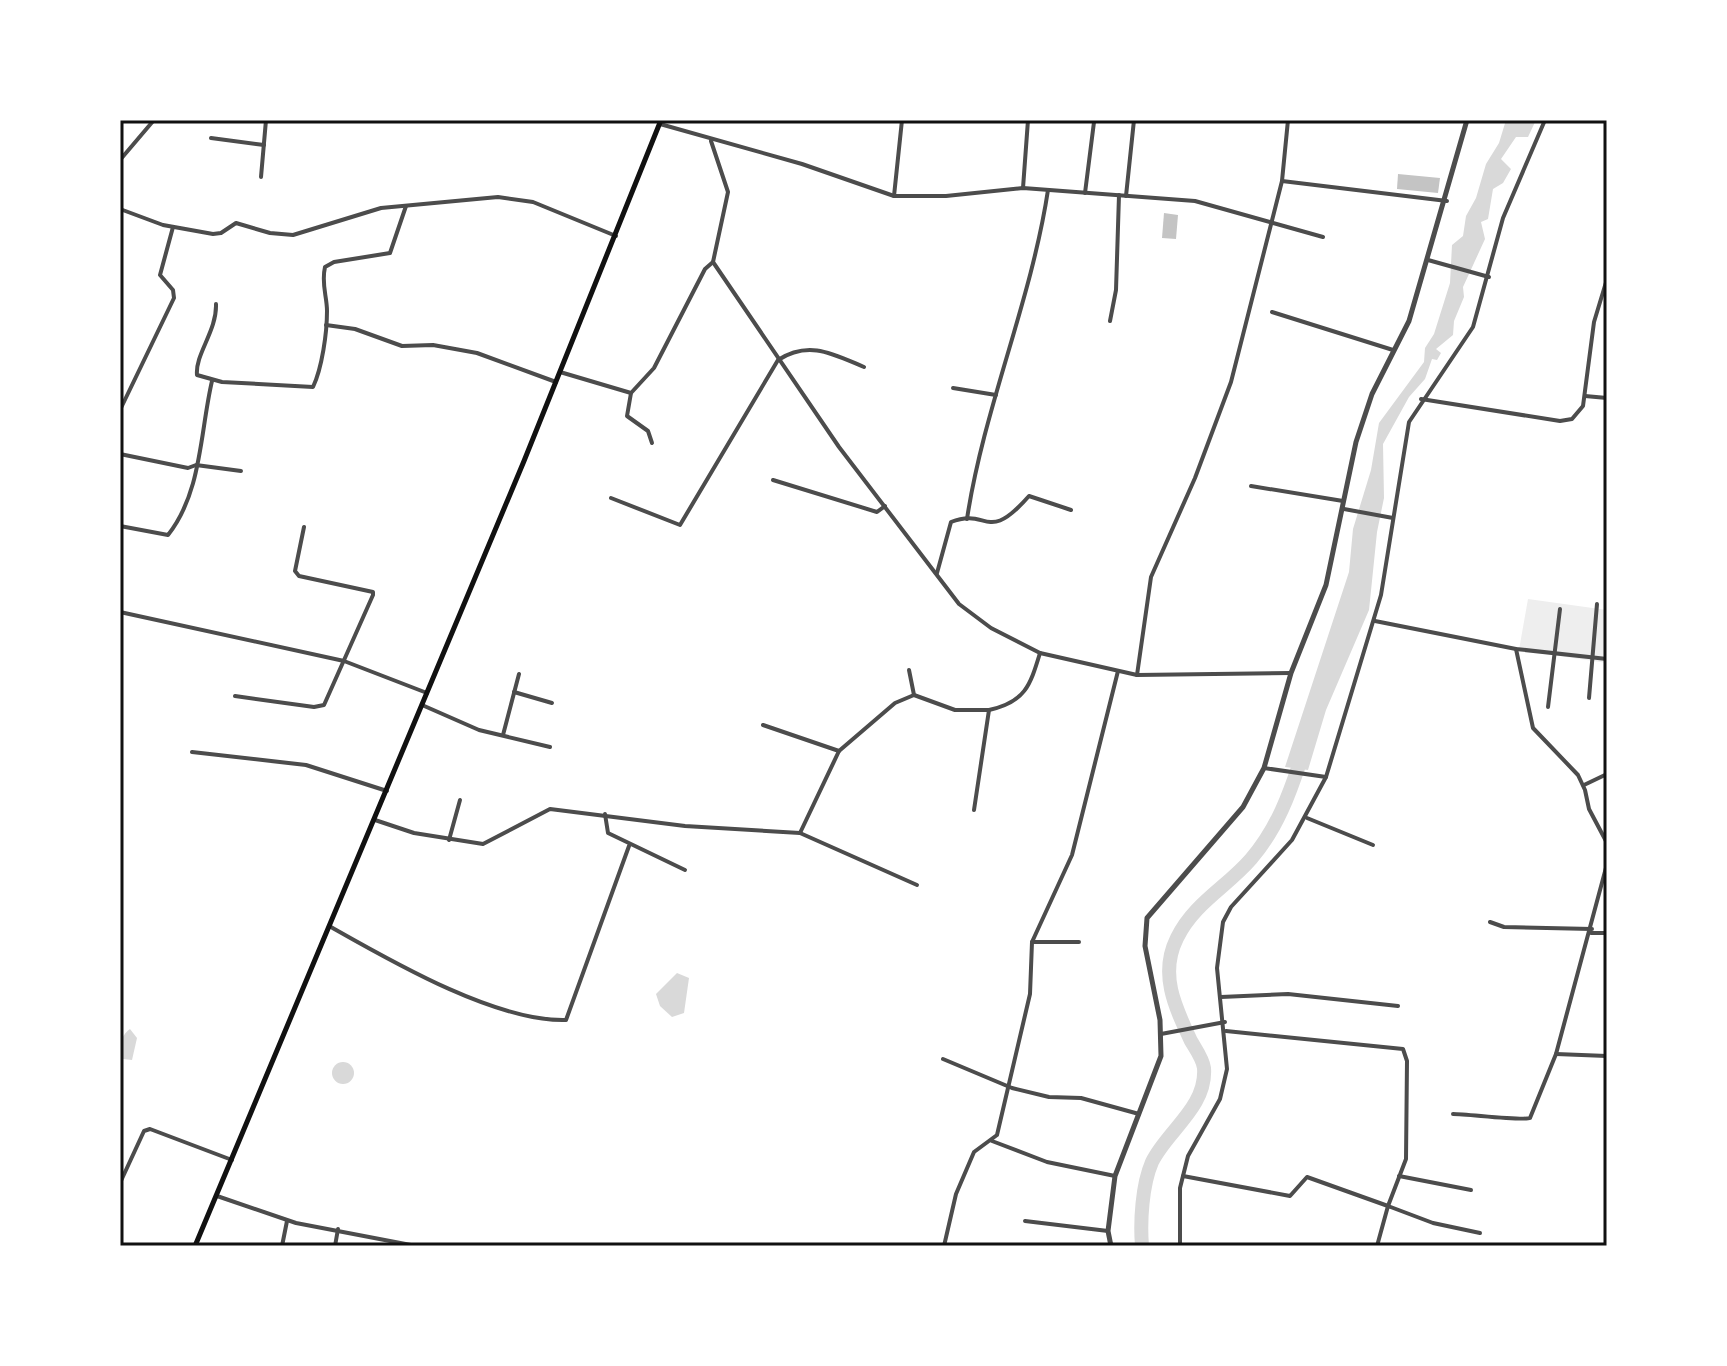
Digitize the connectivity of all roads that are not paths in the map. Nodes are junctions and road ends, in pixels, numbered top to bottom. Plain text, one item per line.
1 (154, 120) edge
2 (266, 120) edge
3 (902, 120) edge
4 (1028, 120) edge
5 (1134, 120) edge
6 (1288, 120) edge
7 (1467, 120) edge
8 (1545, 120) edge
9 (660, 122) edge
10 (1094, 122) dead end
11 (211, 138) dead end
12 (711, 141) junction
13 (264, 145) junction
14 (120, 160) edge
15 (261, 177) dead end
16 (1282, 181) junction
17 (1023, 188) junction
18 (1048, 190) junction
19 (1085, 193) junction
20 (1119, 195) junction
21 (894, 196) junction
22 (1126, 196) junction
23 (1447, 201) junction
24 (406, 206) junction
25 (120, 209) edge
26 (1273, 221) junction
27 (173, 227) junction
28 (616, 236) junction
29 (1323, 237) dead end
30 (1428, 260) junction
31 (713, 262) junction
32 (1489, 277) junction
33 (1607, 279) edge
34 (216, 304) dead end
35 (1272, 312) dead end
36 (1110, 321) dead end
37 (326, 325) junction
38 (1393, 350) junction
39 (778, 360) junction
40 (864, 367) dead end
41 (560, 372) junction
42 (212, 381) junction
43 (556, 382) junction
44 (953, 388) dead end
45 (631, 393) junction
46 (996, 395) junction
47 (1585, 396) junction
48 (1607, 398) edge
49 (1421, 399) junction
50 (120, 410) edge
51 (652, 443) dead end
52 (120, 454) edge
53 (196, 465) junction
54 (241, 471) dead end
55 (773, 480) dead end
56 (1251, 486) dead end
57 (611, 498) dead end
58 (1344, 505) junction
59 (885, 506) junction
60 (1071, 510) dead end
61 (1390, 518) junction
62 (967, 519) junction
63 (120, 526) edge
64 (304, 527) dead end
65 (937, 573) junction
66 (1597, 604) dead end
67 (1560, 609) dead end
68 (120, 612) edge
69 (1375, 621) junction
70 (1516, 649) junction
71 (1040, 653) junction
72 (1555, 654) junction
73 (1590, 658) junction
74 (1607, 659) edge
75 (344, 661) junction
76 (909, 670) dead end
77 (1118, 671) junction
78 (1291, 673) junction
79 (519, 674) dead end
80 (1137, 675) junction
81 (514, 692) junction
82 (427, 693) junction
83 (914, 695) junction
84 (235, 696) dead end
85 (1589, 698) dead end
86 (552, 703) dead end
87 (422, 705) junction
88 (1548, 707) dead end
89 (989, 710) junction
90 (763, 725) dead end
91 (503, 735) junction
92 (550, 747) dead end
93 (839, 751) junction
94 (192, 752) dead end
95 (1264, 768) junction
96 (1607, 774) edge
97 (1326, 777) junction
98 (1584, 785) junction
99 (387, 791) junction
100 (460, 800) dead end
101 (974, 810) dead end
102 (605, 814) junction
103 (1307, 818) junction
104 (375, 820) junction
105 (800, 833) junction
106 (449, 840) junction
107 (1607, 840) edge
108 (1373, 845) dead end
109 (629, 846) junction
110 (1607, 864) edge
111 (685, 870) dead end
112 (917, 885) dead end
113 (1490, 922) dead end
114 (331, 927) junction
115 (1591, 931) junction
116 (1607, 933) edge
117 (1032, 942) junction
118 (1079, 942) dead end
119 (1221, 997) junction
120 (1398, 1006) dead end
121 (1225, 1022) junction
122 (1226, 1031) junction
123 (1161, 1034) junction
124 (1556, 1054) junction
125 (1607, 1056) edge
126 (943, 1059) dead end
127 (1006, 1086) junction
128 (1140, 1114) junction
129 (1453, 1114) dead end
130 (992, 1141) junction
131 (232, 1160) junction
132 (1115, 1176) junction
133 (1183, 1176) junction
134 (1399, 1176) junction
135 (120, 1183) edge
136 (1471, 1190) dead end
137 (217, 1196) junction
138 (1388, 1206) junction
139 (287, 1221) junction
140 (1025, 1221) dead end
141 (338, 1229) junction
142 (1108, 1231) junction
143 (1480, 1233) dead end
144 (195, 1246) edge
145 (282, 1246) edge
146 (335, 1246) edge
147 (416, 1246) edge
148 (944, 1246) edge
149 (1111, 1246) edge
150 (1180, 1246) edge
151 (1377, 1246) edge

1 - 14 street
2 - 13 street
3 - 21 street
4 - 17 street
5 - 22 street
6 - 16 street
7 - 23 street
8 - 32 street
9 - 12 street
9 - 28 main road
10 - 19 street
11 - 13 street
12 - 21 street
12 - 31 street
13 - 15 street
16 - 23 street
16 - 26 street
17 - 18 street
17 - 21 street
18 - 19 street
18 - 46 street
19 - 20 street
20 - 22 street
20 - 36 street
22 - 26 street
23 - 30 street
24 - 27 street
24 - 28 street
24 - 37 street
25 - 27 street
26 - 29 street
26 - 80 street
27 - 50 street
28 - 41 main road
30 - 32 street
30 - 38 street
31 - 39 street
31 - 45 street
32 - 49 street
33 - 47 street
34 - 42 street
35 - 38 street
37 - 42 street
37 - 43 street
38 - 58 street
39 - 40 street
39 - 57 street
39 - 59 street
41 - 43 main road
41 - 45 street
42 - 53 street
43 - 82 main road
44 - 46 street
45 - 51 street
46 - 62 street
47 - 48 street
47 - 49 street
49 - 61 street
52 - 53 street
53 - 54 street
53 - 63 street
55 - 59 street
56 - 58 street
58 - 61 street
58 - 78 street
59 - 65 street
60 - 62 street
61 - 69 street
62 - 65 street
64 - 75 street
65 - 71 street
66 - 73 street
67 - 72 street
68 - 75 street
69 - 70 street
69 - 97 street
70 - 72 street
70 - 98 street
71 - 77 street
71 - 89 street
72 - 73 street
72 - 88 street
73 - 74 street
73 - 85 street
75 - 82 street
75 - 84 street
76 - 83 street
77 - 80 street
77 - 117 street
78 - 80 street
78 - 95 street
79 - 81 street
81 - 86 street
81 - 91 street
82 - 87 main road
83 - 89 street
83 - 93 street
87 - 91 street
87 - 99 main road
89 - 101 street
90 - 93 street
91 - 92 street
93 - 105 street
94 - 99 street
95 - 97 street
95 - 123 street
96 - 98 street
97 - 103 street
98 - 107 street
99 - 104 main road
100 - 106 street
102 - 105 street
102 - 106 street
102 - 109 street
103 - 108 street
103 - 119 street
104 - 106 street
104 - 114 main road
105 - 112 street
109 - 111 street
109 - 114 street
110 - 115 street
113 - 115 street
114 - 131 main road
115 - 116 street
115 - 124 street
117 - 118 street
117 - 127 street
119 - 120 street
119 - 121 street
121 - 122 street
121 - 123 street
122 - 133 street
122 - 134 street
123 - 128 street
124 - 125 street
124 - 129 street
126 - 127 street
127 - 128 street
127 - 130 street
128 - 132 street
130 - 132 street
130 - 148 street
131 - 135 street
131 - 137 main road
132 - 142 street
133 - 138 street
133 - 150 street
134 - 136 street
134 - 138 street
137 - 139 street
137 - 144 main road
138 - 143 street
138 - 151 street
139 - 141 street
139 - 145 street
140 - 142 street
141 - 146 street
141 - 147 street
142 - 149 street

